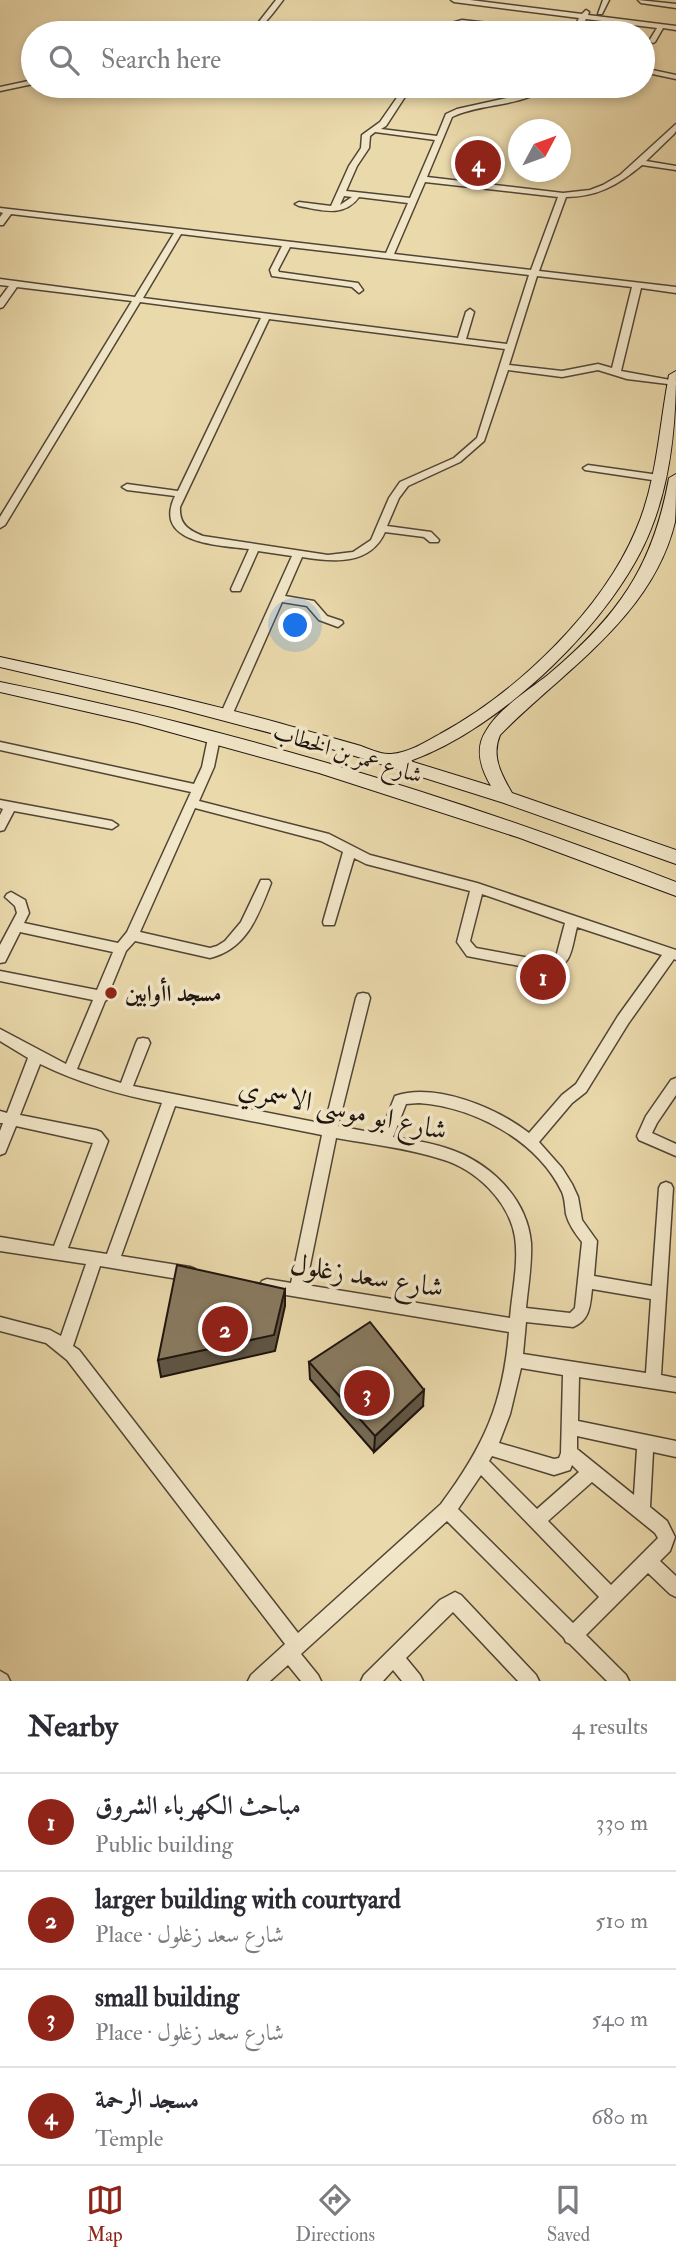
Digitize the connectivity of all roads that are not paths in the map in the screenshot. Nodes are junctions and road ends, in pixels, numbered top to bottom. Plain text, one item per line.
1 (280, 0) edge
2 (454, 0) edge
3 (491, 0) edge
4 (606, 0) edge
5 (641, 1) edge
6 (676, 5) edge
7 (600, 13) junction
8 (585, 14) junction
9 (632, 18) junction
10 (262, 21) edge
11 (581, 21) edge
12 (629, 21) edge
13 (651, 21) edge
14 (655, 22) edge
15 (655, 25) edge
16 (676, 25) edge
17 (661, 26) junction
18 (655, 37) edge
19 (655, 73) edge
20 (676, 77) edge
21 (21, 85) edge
22 (0, 89) edge
23 (400, 98) edge
24 (511, 98) edge
25 (374, 130) junction
26 (675, 130) edge
27 (438, 138) junction
28 (638, 162) junction
29 (676, 168) edge
30 (421, 179) junction
31 (342, 193) junction
32 (357, 195) junction
33 (563, 195) junction
34 (412, 201) junction
35 (0, 203) edge
36 (299, 204) dead end
37 (334, 209) junction
38 (5, 210) edge
39 (0, 223) edge
40 (180, 231) junction
41 (287, 244) junction
42 (391, 253) junction
43 (535, 270) junction
44 (0, 282) edge
45 (676, 283) edge
46 (14, 284) junction
47 (637, 285) junction
48 (359, 290) dead end
49 (676, 290) edge
50 (136, 300) junction
51 (0, 305) edge
52 (470, 312) dead end
53 (266, 316) junction
54 (461, 341) junction
55 (511, 347) junction
56 (505, 367) junction
57 (616, 372) junction
58 (675, 379) edge
59 (588, 468) dead end
60 (659, 478) junction
61 (676, 482) edge
62 (127, 487) dead end
63 (181, 494) junction
64 (0, 525) edge
65 (381, 528) junction
66 (434, 540) dead end
67 (255, 547) junction
68 (298, 554) junction
69 (630, 561) junction
70 (649, 566) junction
71 (236, 589) dead end
72 (279, 598) junction
73 (338, 623) dead end
74 (0, 662) edge
75 (0, 687) edge
76 (150, 695) junction
77 (177, 702) junction
78 (227, 713) junction
79 (139, 718) junction
80 (166, 725) junction
81 (214, 738) junction
82 (0, 746) edge
83 (391, 760) junction
84 (198, 789) junction
85 (506, 797) junction
86 (191, 803) junction
87 (5, 805) edge
88 (113, 825) dead end
89 (0, 827) edge
90 (350, 851) junction
91 (676, 858) edge
92 (265, 883) dead end
93 (477, 888) junction
94 (676, 889) edge
95 (11, 897) dead end
96 (572, 921) junction
97 (329, 922) dead end
98 (16, 926) junction
99 (132, 935) junction
100 (121, 949) junction
101 (674, 954) edge
102 (0, 958) edge
103 (0, 976) edge
104 (103, 998) junction
105 (363, 998) dead end
106 (0, 1034) edge
107 (143, 1044) dead end
108 (36, 1056) junction
109 (69, 1072) junction
110 (676, 1085) edge
111 (125, 1090) junction
112 (170, 1101) junction
113 (6, 1119) edge
114 (330, 1130) junction
115 (385, 1140) junction
116 (530, 1142) junction
117 (0, 1149) edge
118 (676, 1150) edge
119 (666, 1188) dead end
120 (0, 1244) edge
121 (58, 1254) junction
122 (95, 1259) junction
123 (112, 1262) junction
124 (203, 1276) edge
125 (586, 1280) junction
126 (253, 1284) edge
127 (297, 1291) junction
128 (659, 1294) junction
129 (518, 1320) junction
130 (0, 1324) edge
131 (65, 1346) junction
132 (515, 1360) junction
133 (571, 1369) junction
134 (653, 1382) junction
135 (676, 1385) edge
136 (570, 1427) junction
137 (646, 1443) junction
138 (489, 1448) junction
139 (676, 1449) edge
140 (569, 1452) junction
141 (481, 1463) junction
142 (592, 1471) junction
143 (447, 1510) junction
144 (641, 1511) junction
145 (536, 1521) junction
146 (648, 1561) junction
147 (676, 1588) edge
148 (611, 1597) junction
149 (572, 1636) junction
150 (292, 1648) junction
151 (394, 1658) junction
152 (257, 1681) edge
153 (312, 1681) edge
154 (370, 1681) edge
155 (414, 1681) edge
156 (530, 1681) edge
157 (620, 1681) edge

1 - 10 street
2 - 8 street
3 - 8 street
4 - 7 street
5 - 6 street
5 - 9 street
7 - 8 street
7 - 9 street
8 - 11 street
8 - 12 street
9 - 13 street
14 - 16 street
15 - 17 street
16 - 17 street
17 - 18 street
19 - 20 street
21 - 22 street
23 - 25 street
24 - 27 street
25 - 27 street
25 - 31 street
26 - 28 street
27 - 30 street
28 - 29 street
28 - 33 street
30 - 33 street
30 - 34 street
31 - 32 street
31 - 37 street
32 - 34 street
32 - 37 street
33 - 43 street
34 - 42 street
35 - 42 street
36 - 37 street
38 - 39 street
38 - 40 street
40 - 41 street
40 - 50 street
41 - 42 street
41 - 48 street
42 - 43 street
43 - 45 street
43 - 47 street
43 - 55 street
44 - 46 street
46 - 50 street
46 - 51 street
47 - 49 street
47 - 57 street
50 - 53 street
50 - 64 street
52 - 54 street
53 - 54 street
53 - 63 street
54 - 55 street
55 - 56 street
56 - 57 street
56 - 65 street
57 - 58 street
58 - 60 street
59 - 60 street
60 - 69 street
61 - 70 street
62 - 63 street
63 - 67 street
65 - 66 street
65 - 68 street
67 - 68 street
67 - 71 street
68 - 72 street
69 - 70 street
69 - 83 street
70 - 85 street
72 - 73 street
72 - 78 street
74 - 76 street, شارع عمر بن الخطاب
75 - 79 street, شارع عمر بن الخطاب
76 - 77 street, شارع عمر بن الخطاب
76 - 79 street
77 - 78 street, شارع عمر بن الخطاب
77 - 80 street
78 - 83 street, شارع عمر بن الخطاب
79 - 80 street, شارع عمر بن الخطاب
80 - 81 street, شارع عمر بن الخطاب
81 - 84 street
81 - 94 street, شارع عمر بن الخطاب
82 - 84 street
83 - 85 street, شارع عمر بن الخطاب
84 - 86 street
85 - 91 street, شارع عمر بن الخطاب
86 - 90 street
86 - 99 street
87 - 88 street
87 - 89 street
90 - 93 street
90 - 97 street
92 - 99 street
93 - 96 street
93 - 96 street
95 - 98 street
96 - 101 street
98 - 100 street
98 - 102 street
99 - 100 street
100 - 104 street
101 - 116 street
103 - 104 street
104 - 109 street
105 - 114 street
106 - 108 street, شارع ابو موسى الاسمري
107 - 111 street
108 - 109 street, شارع ابو موسى الاسمري
108 - 113 street
109 - 111 street, شارع ابو موسى الاسمري
110 - 118 street
111 - 112 street, شارع ابو موسى الاسمري
112 - 114 street, شارع ابو موسى الاسمري
112 - 123 street
113 - 117 street
113 - 121 street
114 - 115 street, شارع ابو موسى الاسمري
114 - 127 street
115 - 116 street
115 - 129 street, شارع ابو موسى الاسمري
116 - 125 street
119 - 128 street
120 - 121 street
121 - 122 street
122 - 123 street
122 - 131 street
123 - 124 street
125 - 128 street
125 - 129 street
126 - 127 street, شارع سعد زغلول
127 - 129 street, شارع سعد زغلول
128 - 134 street
129 - 132 street, شارع ابو موسى الاسمري
130 - 131 street
131 - 150 street
132 - 133 street
132 - 138 street, شارع ابو موسى الاسمري
133 - 134 street
133 - 136 street
134 - 135 street
136 - 137 street
136 - 140 street
137 - 139 street
137 - 144 street
138 - 140 street
138 - 141 street, شارع ابو موسى الاسمري
140 - 142 street
141 - 143 street, شارع ابو موسى الاسمري
141 - 145 street
142 - 144 street
142 - 145 street
143 - 149 street
143 - 150 street, شارع ابو موسى الاسمري
144 - 146 street
145 - 148 street
146 - 147 street
146 - 148 street
148 - 149 street
149 - 157 street
150 - 152 street, شارع ابو موسى الاسمري
150 - 153 street
151 - 154 street
151 - 155 street
151 - 156 street

